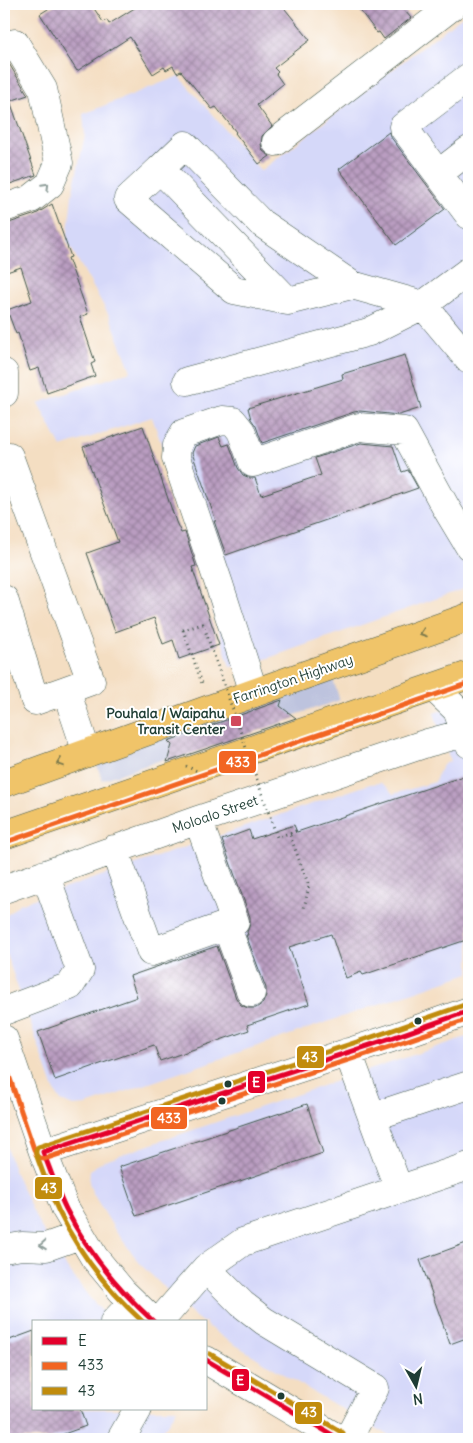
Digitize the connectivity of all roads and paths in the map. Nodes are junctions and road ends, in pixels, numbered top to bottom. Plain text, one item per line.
1 (455, 4) edge
2 (4, 47) edge
3 (469, 77) edge
4 (276, 142) dead end
5 (469, 150) edge
6 (160, 169) junction
7 (438, 174) junction
8 (4, 208) edge
9 (469, 215) edge
10 (469, 271) edge
11 (352, 285) junction
12 (288, 301) junction
13 (423, 305) junction
14 (469, 360) edge
15 (4, 373) edge
16 (187, 381) dead end
17 (4, 393) edge
18 (4, 458) edge
19 (469, 546) edge
20 (4, 599) edge
21 (469, 617) edge
22 (469, 675) edge
23 (203, 686) dead end
24 (434, 688) junction
25 (66, 690) junction
26 (254, 693) junction
27 (464, 729) edge
28 (87, 753) junction
29 (186, 766) dead end
30 (198, 772) dead end
31 (4, 783) edge
32 (198, 820) junction
33 (296, 831) dead end
34 (289, 833) junction
35 (4, 835) edge
36 (114, 849) junction
37 (45, 874) junction
38 (4, 889) edge
39 (304, 908) dead end
40 (226, 925) junction
41 (250, 993) dead end
42 (4, 1011) edge
43 (469, 1011) edge
44 (4, 1039) edge
45 (348, 1052) junction
46 (469, 1085) edge
47 (14, 1104) edge
48 (372, 1117) junction
49 (43, 1152) junction
50 (469, 1166) edge
51 (399, 1190) junction
52 (80, 1235) junction
53 (4, 1248) edge
54 (206, 1268) junction
55 (133, 1302) junction
56 (116, 1320) edge
57 (152, 1320) edge
58 (162, 1320) edge
59 (208, 1361) edge
60 (137, 1410) edge
61 (121, 1439) edge
62 (339, 1439) edge
63 (348, 1439) edge

1 - 4 street
8 -> 2 street
3 - 7 street
5 - 7 street
6 - 11 street
6 - 12 street
6 - 12 street
7 - 9 street
10 - 13 street
11 - 12 street
11 - 13 street
13 - 14 street
13 - 16 street
15 - 17 street
18 - 25 street
19 - 26 street
20 - 25 street
21 -> 26 main road, Farrington Highway
22 - 24 main road
23 - 34 path, bridge
24 - 27 street
24 - 35 main road
25 - 28 street
26 - 28 main road, Farrington Highway
27 - 32 street, Moloalo Street
28 -> 31 main road, Farrington Highway
29 - 30 path, bridge
32 - 36 street, Moloalo Street
32 - 40 street
33 - 34 path
34 - 39 path
36 - 37 street, Moloalo Street
36 - 40 street
37 - 38 street, Moloalo Street
37 - 42 street
40 - 41 street
43 - 45 street
44 - 47 street
45 - 48 street
45 - 49 street
46 - 48 street
47 - 49 street
48 - 51 street
49 - 52 street
50 - 51 street
51 - 54 street
52 -> 53 street
52 - 55 street
54 - 58 street
54 - 63 street
55 - 56 street
55 - 57 street
59 - 62 street
60 - 61 street

